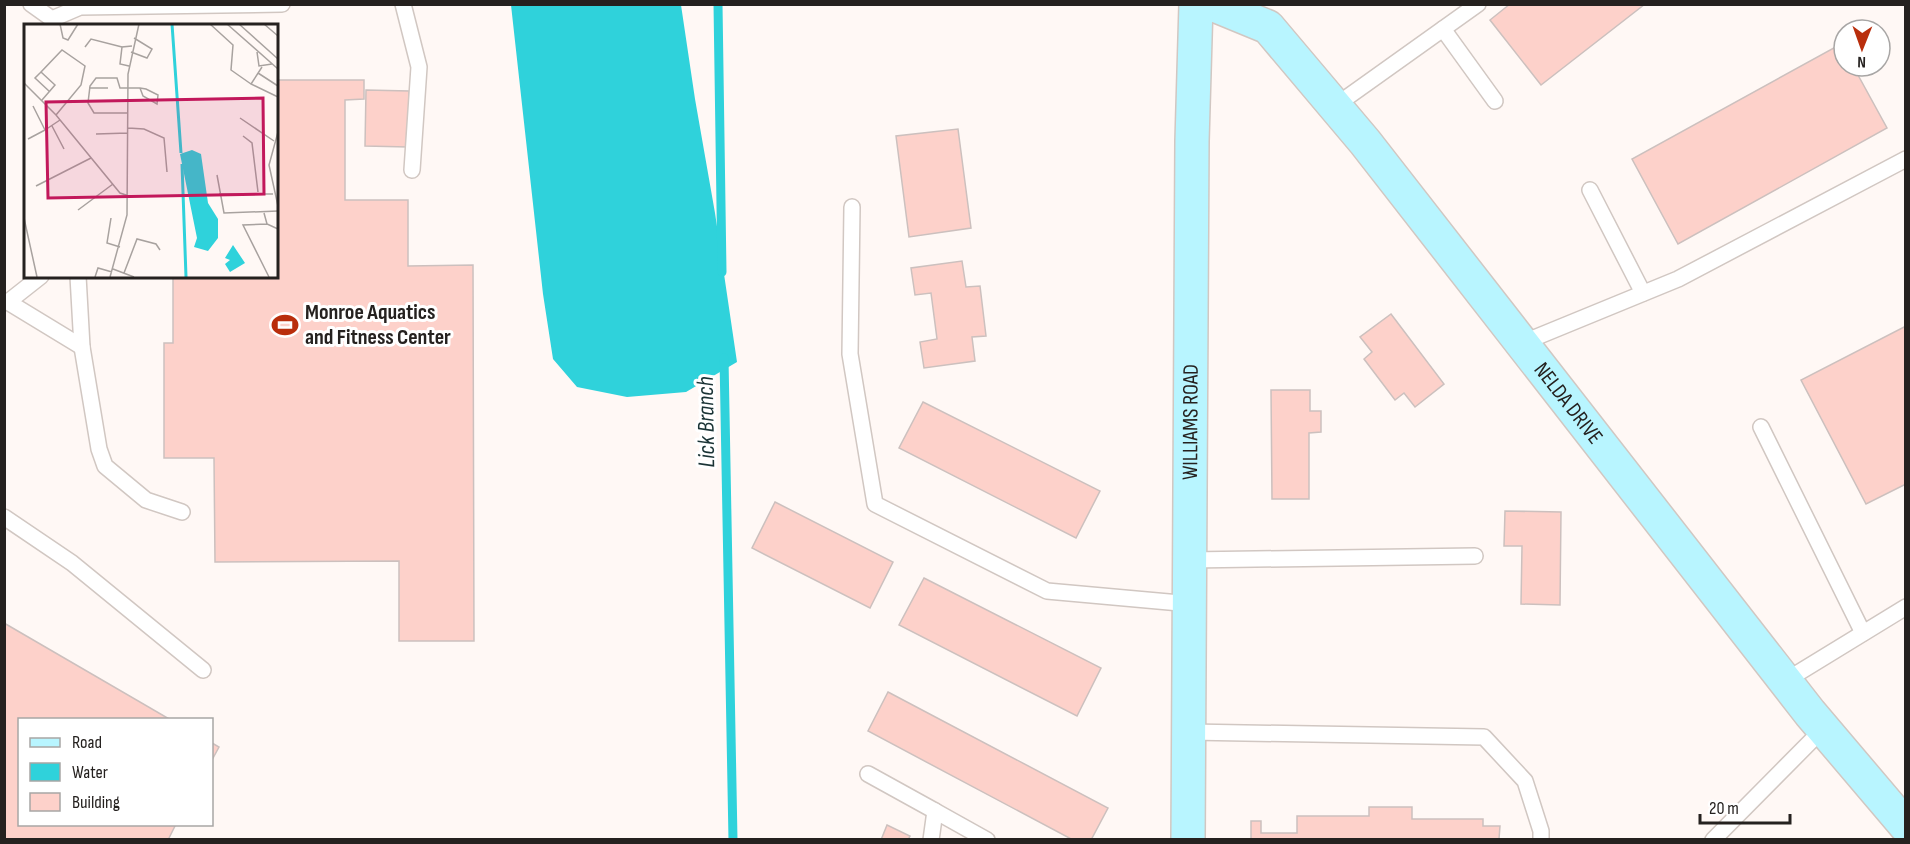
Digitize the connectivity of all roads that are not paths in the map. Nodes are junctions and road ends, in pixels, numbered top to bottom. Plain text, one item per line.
1 (31, 4) edge
2 (282, 4) edge
3 (404, 4) edge
4 (1196, 4) edge
5 (1212, 4) edge
6 (1478, 4) edge
7 (52, 22) edge
8 (1443, 30) junction
9 (1496, 101) dead end
10 (1335, 106) junction
11 (1905, 159) edge
12 (412, 170) dead end
13 (1590, 190) dead end
14 (852, 207) dead end
15 (37, 278) edge
16 (78, 278) edge
17 (1643, 293) junction
18 (6, 302) edge
19 (1522, 343) junction
20 (82, 347) junction
21 (1761, 427) dead end
22 (182, 512) dead end
23 (4, 517) edge
24 (1475, 556) dead end
25 (1190, 560) junction
26 (1191, 604) junction
27 (1905, 607) edge
28 (1863, 633) junction
29 (203, 670) dead end
30 (1785, 681) junction
31 (1823, 729) junction
32 (1190, 732) junction
33 (868, 774) dead end
34 (935, 811) junction
35 (1905, 826) edge
36 (931, 840) edge
37 (987, 840) edge
38 (1188, 840) edge
39 (1541, 840) edge
40 (1713, 840) edge

1 - 7 lane
2 - 7 lane
3 - 12 lane
4 - 25 street, WILLIAMS ROAD
5 - 10 street, NELDA DRIVE
6 - 8 lane
8 - 9 lane
8 - 10 lane
10 - 19 street, NELDA DRIVE
11 - 17 lane
13 - 17 lane
14 - 26 lane
15 - 18 lane
16 - 20 lane
17 - 19 lane
18 - 20 lane
19 - 30 street, NELDA DRIVE
20 - 22 lane
21 - 28 lane
23 - 29 lane
24 - 25 lane
25 - 26 street, WILLIAMS ROAD
26 - 32 street, WILLIAMS ROAD
27 - 28 lane
28 - 30 lane
30 - 31 street, NELDA DRIVE
31 - 35 street, NELDA DRIVE
31 - 40 lane
32 - 38 street, WILLIAMS ROAD
32 - 39 lane
33 - 34 lane
34 - 36 lane
34 - 37 lane

